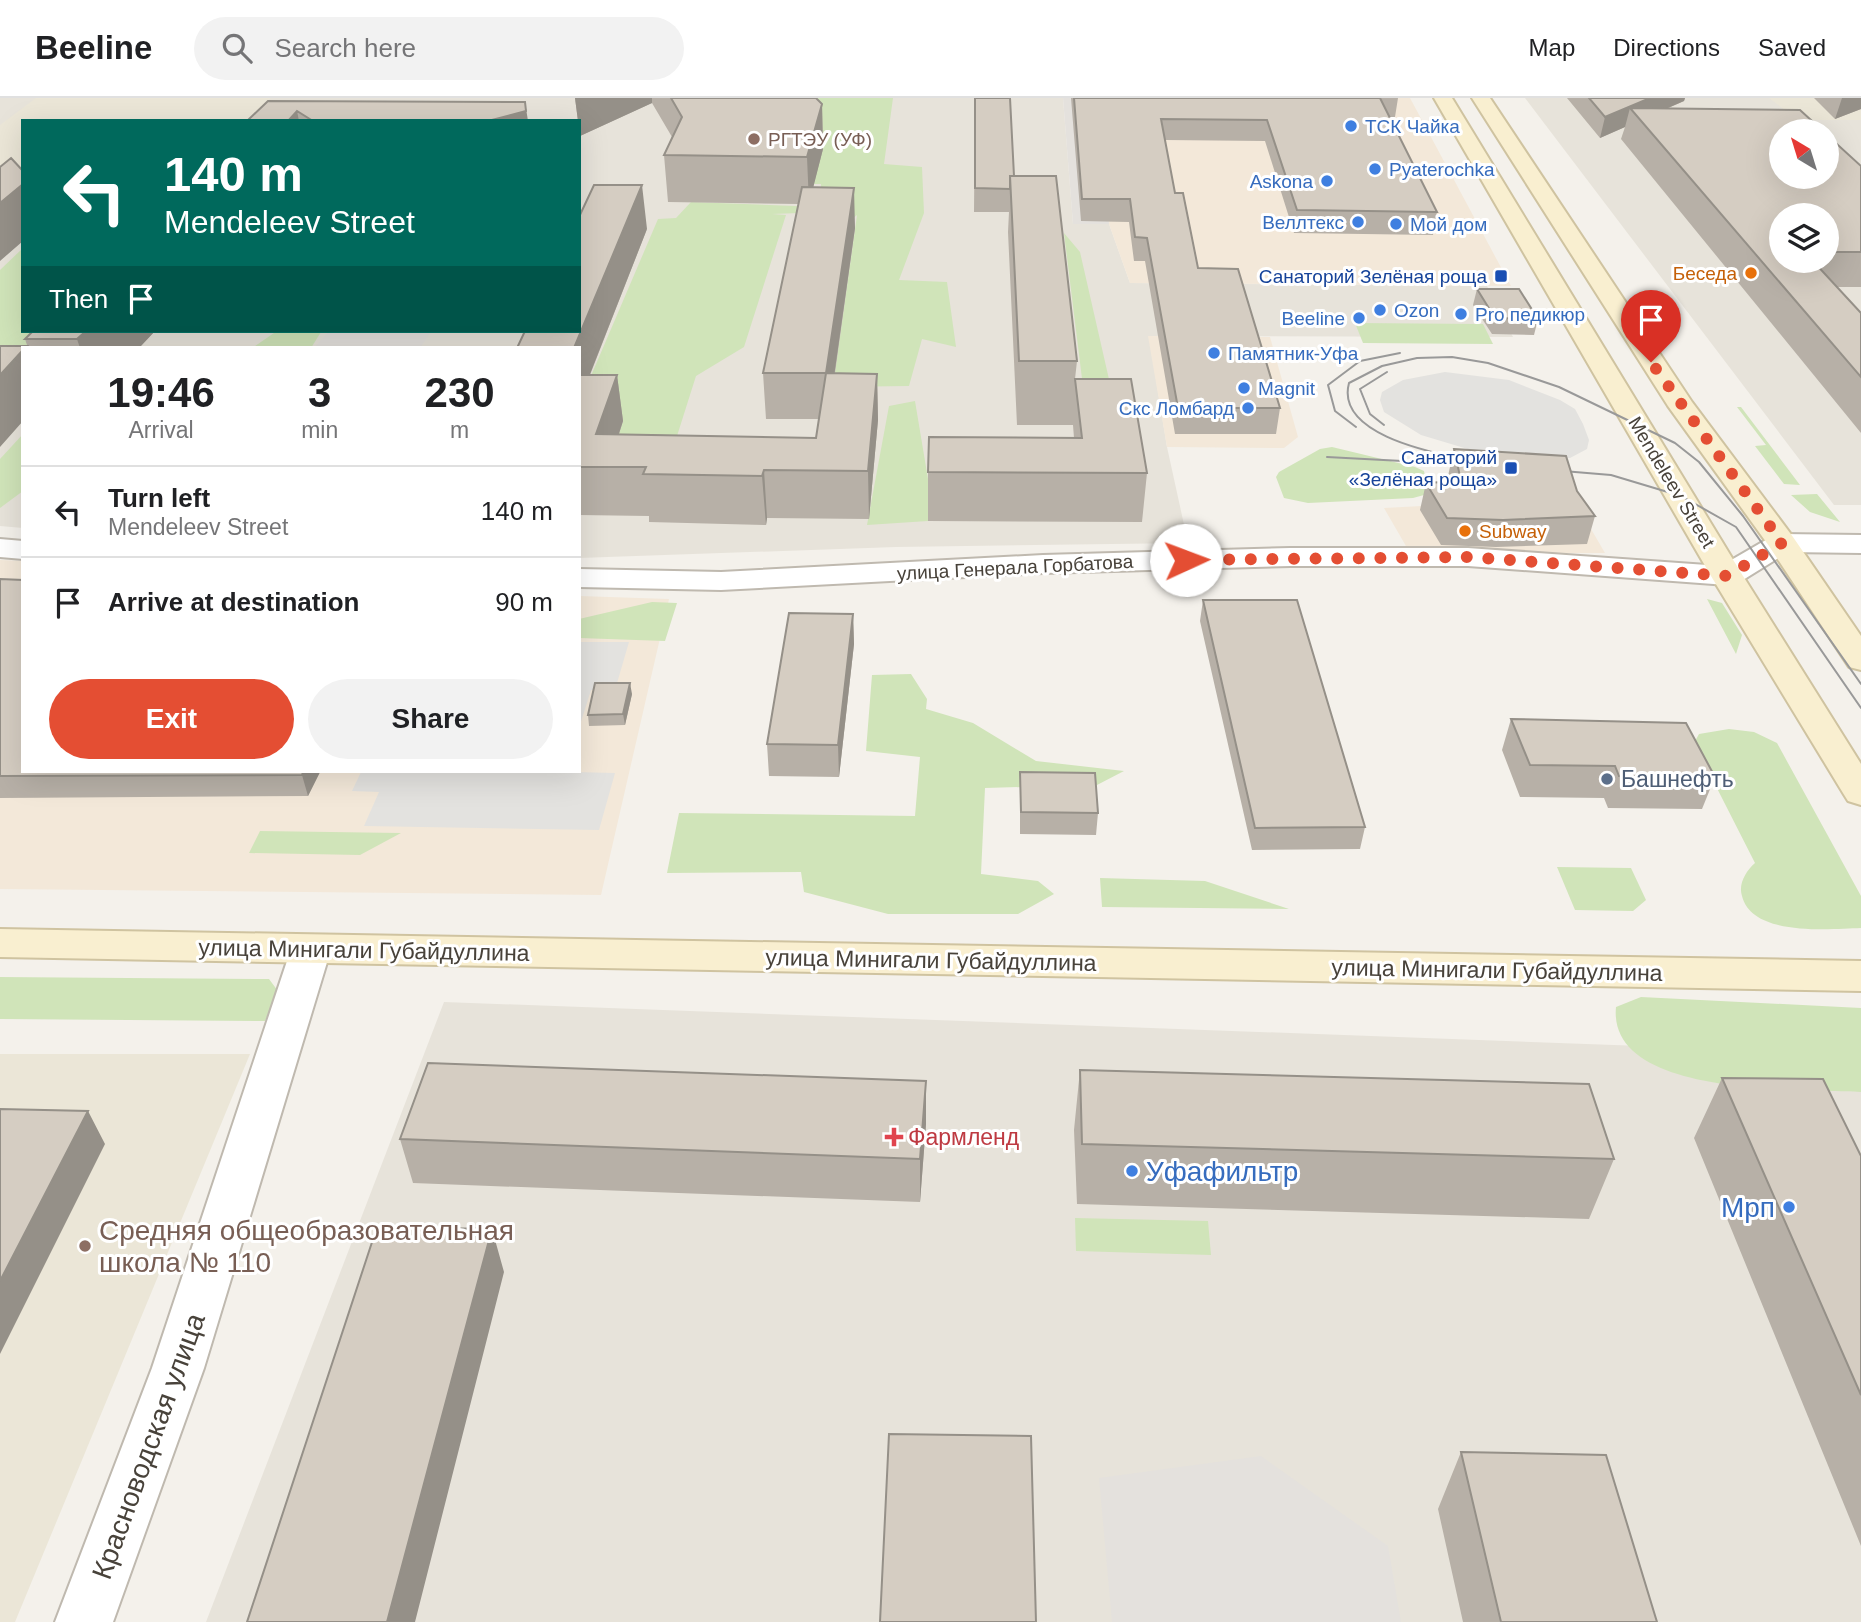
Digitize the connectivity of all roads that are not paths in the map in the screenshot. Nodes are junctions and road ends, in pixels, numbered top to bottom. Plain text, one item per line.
1 (1443, 98) edge
2 (1481, 98) edge
3 (1782, 543) junction
4 (1861, 544) edge
5 (0, 548) edge
6 (21, 550) edge
7 (1727, 576) junction
8 (581, 578) edge
9 (1861, 660) edge
10 (1861, 793) edge
11 (0, 943) edge
12 (311, 949) junction
13 (1861, 976) edge
14 (84, 1622) edge

1 - 7 main road, Mendeleev Street
2 - 3 main road
3 - 4 street
3 - 7 street
3 - 9 main road
5 - 6 street
7 - 8 street, улица Генерала Горбатова
7 - 10 main road, Mendeleev Street
11 - 12 main road, улица Минигали Губайдуллина
12 - 13 main road, улица Минигали Губайдуллина
12 - 14 street, Красноводская улица

